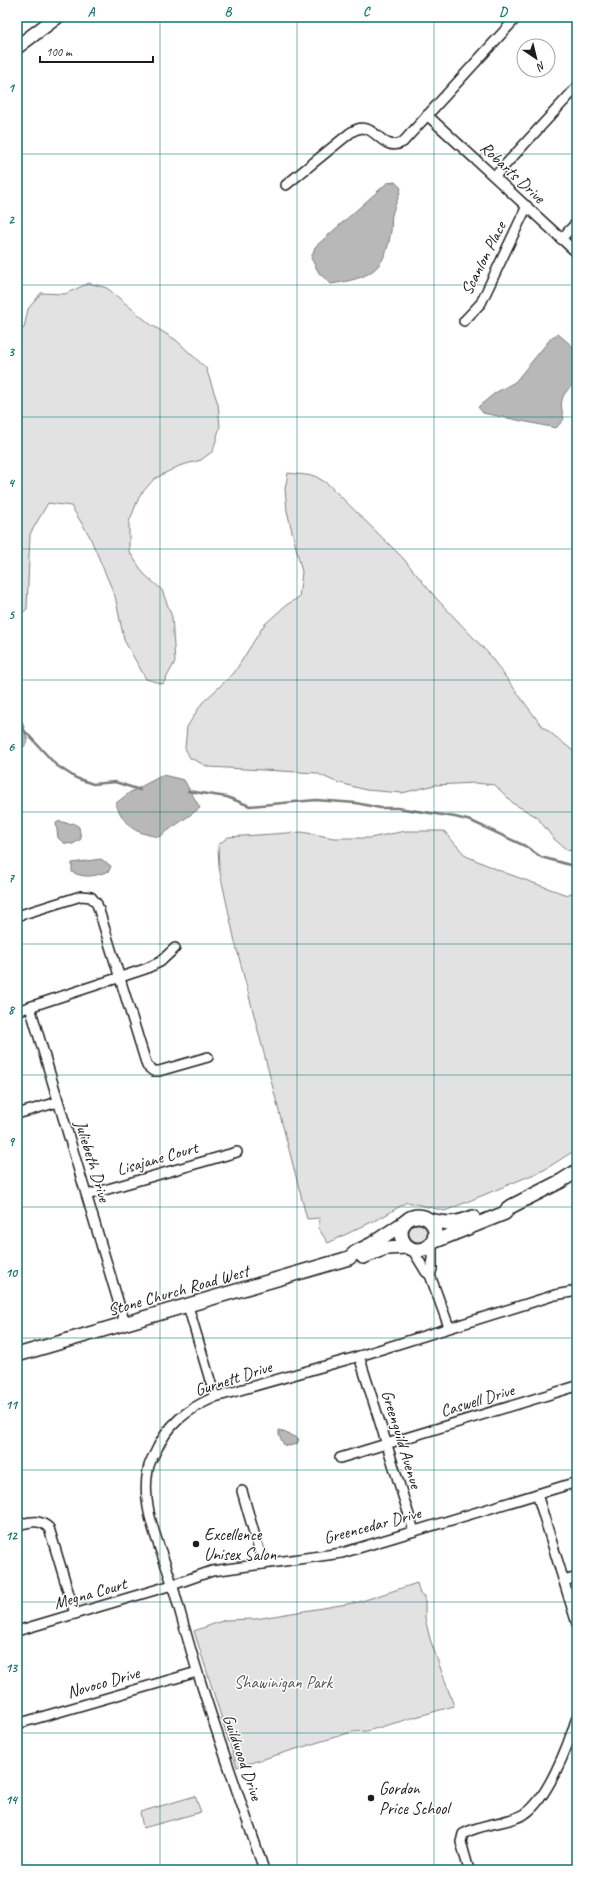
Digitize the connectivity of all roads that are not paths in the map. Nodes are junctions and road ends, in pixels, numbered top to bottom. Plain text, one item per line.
1 (57, 17) edge
2 (517, 17) edge
3 (17, 48) edge
4 (577, 87) edge
5 (427, 115) junction
6 (495, 176) junction
7 (286, 185) dead end
8 (527, 206) junction
9 (577, 222) edge
10 (561, 239) junction
11 (577, 253) edge
12 (464, 322) dead end
13 (17, 916) edge
14 (176, 948) dead end
15 (119, 977) junction
16 (30, 1007) junction
17 (17, 1011) edge
18 (208, 1057) dead end
19 (58, 1102) junction
20 (17, 1114) edge
21 (237, 1152) dead end
22 (577, 1171) edge
23 (87, 1195) junction
24 (508, 1208) junction
25 (430, 1220) junction
26 (405, 1222) junction
27 (433, 1243) junction
28 (410, 1248) junction
29 (349, 1258) junction
30 (430, 1275) junction
31 (577, 1291) edge
32 (188, 1306) junction
33 (125, 1324) junction
34 (449, 1327) junction
35 (17, 1355) edge
36 (359, 1356) junction
37 (577, 1386) edge
38 (215, 1398) junction
39 (387, 1444) junction
40 (340, 1458) dead end
41 (577, 1482) edge
42 (242, 1491) dead end
43 (537, 1494) junction
44 (17, 1525) edge
45 (414, 1531) junction
46 (263, 1564) junction
47 (577, 1577) edge
48 (564, 1581) junction
49 (172, 1585) junction
50 (75, 1614) junction
51 (577, 1624) edge
52 (17, 1630) edge
53 (197, 1672) junction
54 (576, 1723) edge
55 (17, 1724) edge
56 (264, 1870) edge
57 (470, 1870) edge

1 - 3 main road
2 - 5 street
4 - 6 street
5 - 6 street, Robarts Drive
5 - 7 street
6 - 8 street, Robarts Drive
8 - 10 street, Robarts Drive
8 - 12 street, Scanlon Place
9 - 10 street
10 - 11 street, Robarts Drive
13 - 15 street
14 - 15 street
15 - 16 street
15 - 18 street
16 - 17 street
16 - 19 street, Juliebeth Drive
19 - 20 street
19 - 23 street, Juliebeth Drive
21 - 23 street, Lisajane Court
22 - 24 main road
23 - 33 street, Juliebeth Drive
24 - 25 main road
24 - 27 main road
25 - 26 main road
25 - 27 main road
26 - 28 main road
26 - 29 main road
27 - 28 main road
27 - 30 street
28 - 29 main road
28 - 30 street
29 - 32 main road, Stone Church Road West
30 - 34 street
31 - 34 street, Gurnett Drive
32 - 33 main road, Stone Church Road West
32 - 38 street
33 - 35 main road, Stone Church Road West
34 - 36 street, Gurnett Drive
36 - 38 street, Gurnett Drive
36 - 39 street, Greenguild Avenue
37 - 39 street, Caswell Drive
38 - 49 street, Gurnett Drive
39 - 40 street, Caswell Drive
39 - 45 street, Greenguild Avenue
41 - 43 street, Greencedar Drive
42 - 46 street
43 - 45 street, Greencedar Drive
43 - 48 street
44 - 50 street
45 - 46 street, Greencedar Drive
46 - 49 street, Greencedar Drive
47 - 48 street
48 - 51 street
49 - 50 street, Megna Court
49 - 53 street, Guildwood Drive
50 - 52 street, Megna Court
53 - 55 street, Novoco Drive
53 - 56 street, Guildwood Drive
54 - 57 street

